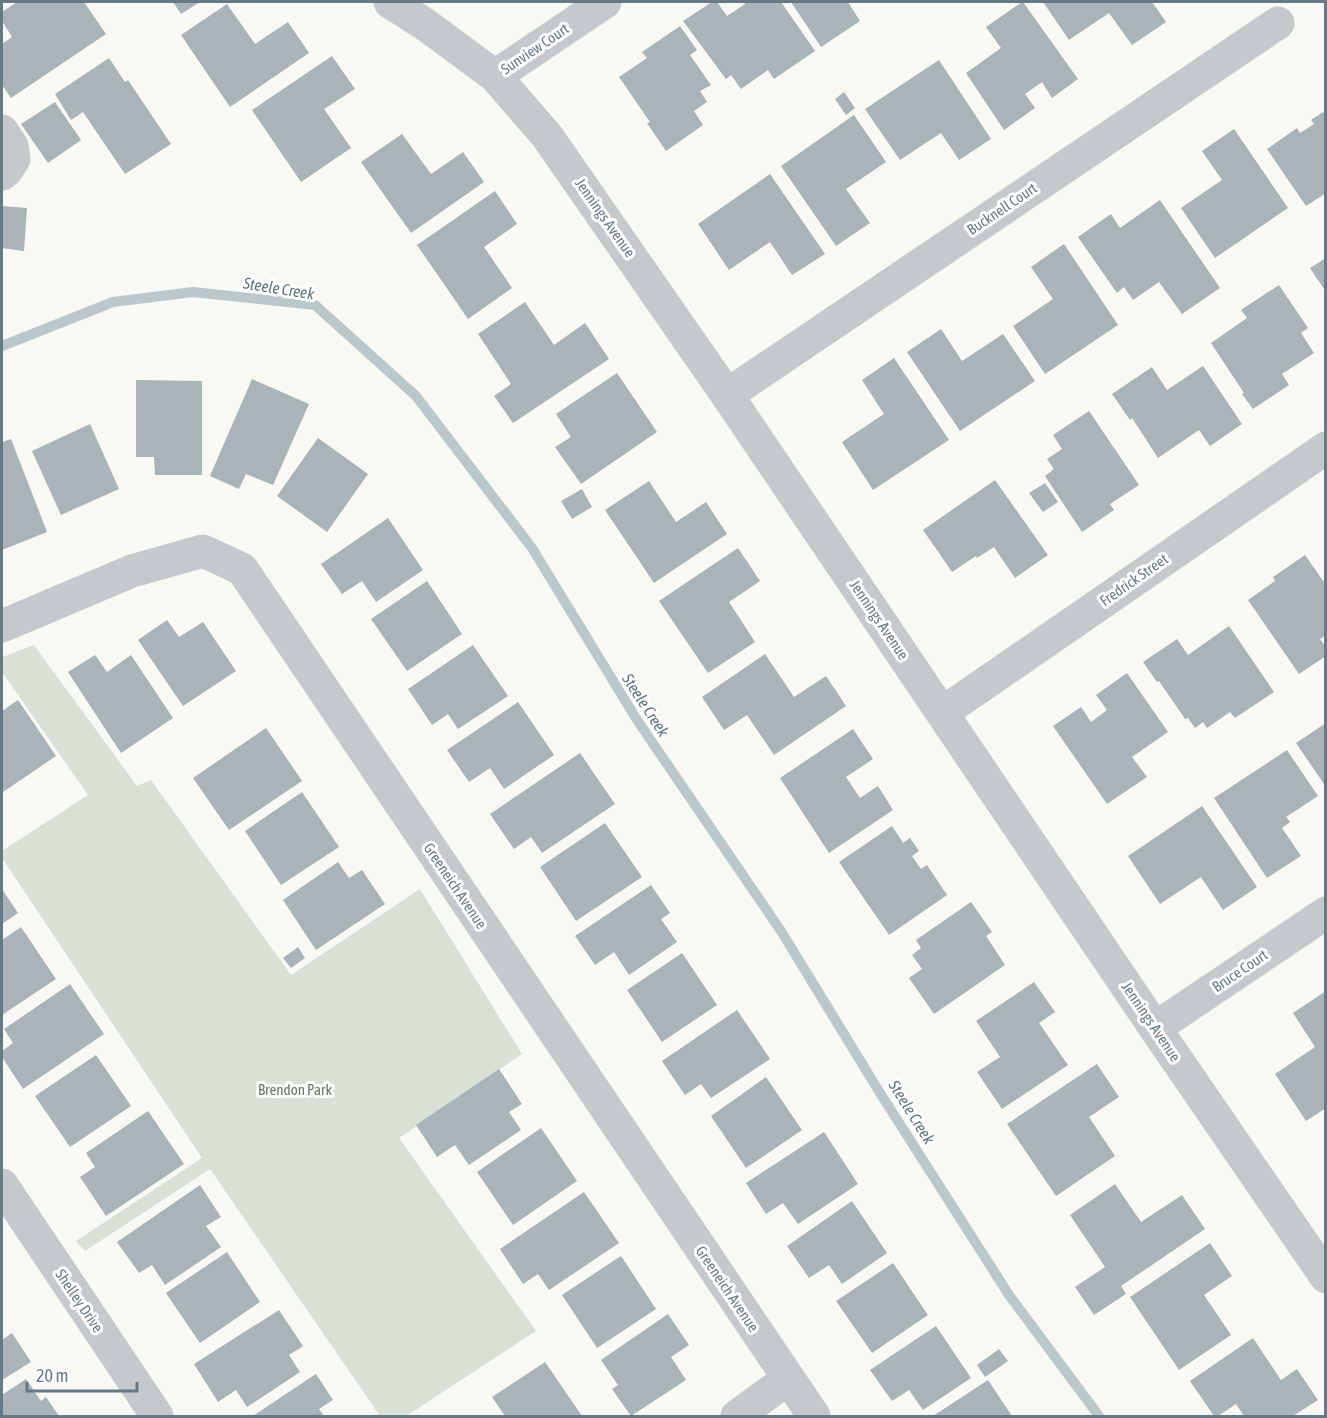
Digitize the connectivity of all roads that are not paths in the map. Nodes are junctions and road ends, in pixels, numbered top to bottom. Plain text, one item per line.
1 (390, 2) edge
2 (604, 2) edge
3 (1278, 23) dead end
4 (495, 76) junction
5 (2, 131) edge
6 (2, 174) edge
7 (727, 395) junction
8 (1326, 448) edge
9 (2, 626) edge
10 (942, 713) junction
11 (1326, 913) edge
12 (1155, 1028) junction
13 (2, 1185) edge
14 (1326, 1277) edge
15 (788, 1379) junction
16 (157, 1416) edge
17 (737, 1416) edge
18 (814, 1416) edge

1 - 4 street, Jennings Avenue
2 - 4 street, Sunview Court
3 - 7 street, Bucknell Court
4 - 7 street, Jennings Avenue
5 - 6 street
7 - 10 street, Jennings Avenue
8 - 10 street, Fredrick Street
9 - 15 street, Greeneich Avenue
10 - 12 street, Jennings Avenue
11 - 12 street, Bruce Court
12 - 14 street, Jennings Avenue
13 - 16 street, Shelley Drive
15 - 17 street
15 - 18 street, Greeneich Avenue

